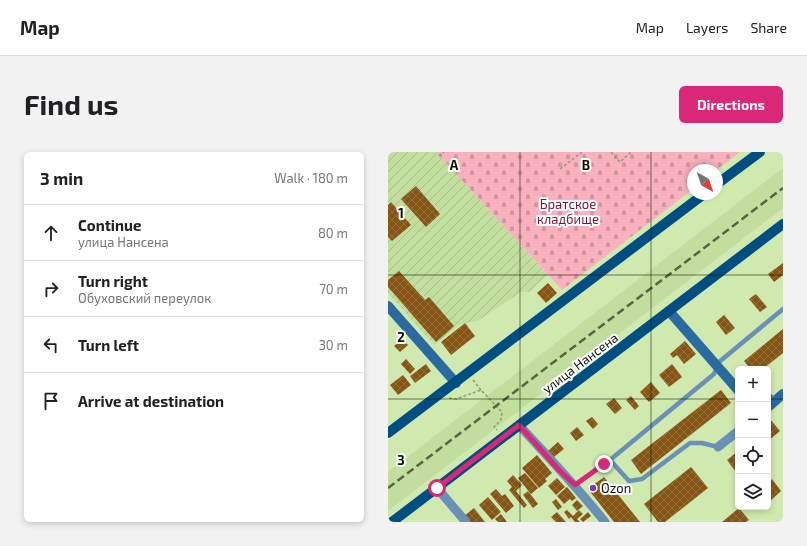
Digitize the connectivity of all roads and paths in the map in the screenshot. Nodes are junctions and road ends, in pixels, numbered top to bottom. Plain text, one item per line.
1 (444, 152) edge
2 (582, 152) edge
3 (611, 152) edge
4 (631, 152) edge
5 (760, 152) edge
6 (439, 156) dead end
7 (560, 169) dead end
8 (723, 180) edge
9 (696, 200) edge
10 (783, 224) edge
11 (388, 306) edge
12 (783, 309) edge
13 (669, 311) junction
14 (717, 366) junction
15 (468, 374) junction
16 (456, 382) junction
17 (735, 387) edge
18 (481, 390) junction
19 (443, 392) junction
20 (783, 394) edge
21 (771, 404) edge
22 (519, 425) junction
23 (388, 433) edge
24 (735, 433) edge
25 (503, 438) junction
26 (718, 447) joint
27 (610, 460) junction
28 (575, 485) junction
29 (437, 488) junction
30 (392, 522) edge
31 (466, 522) edge
32 (605, 522) edge

1 - 6 path
2 - 7 path
3 - 4 path
5 - 8 main road
9 - 15 main road
10 - 13 main road, улица Нансена
11 - 16 street
12 - 14 lane
13 - 14 street
13 - 22 main road, улица Нансена
14 - 17 street
14 - 27 lane
15 - 16 main road
15 - 18 path
16 - 19 main road
18 - 19 path
18 - 25 path
19 - 23 main road
20 - 21 street
22 - 25 main road, улица Нансена
22 - 28 street
24 - 26 street
25 - 29 main road, улица Нансена
26 - 27 lane
27 - 28 lane
28 - 32 street
29 - 30 main road, улица Нансена
29 - 31 street

